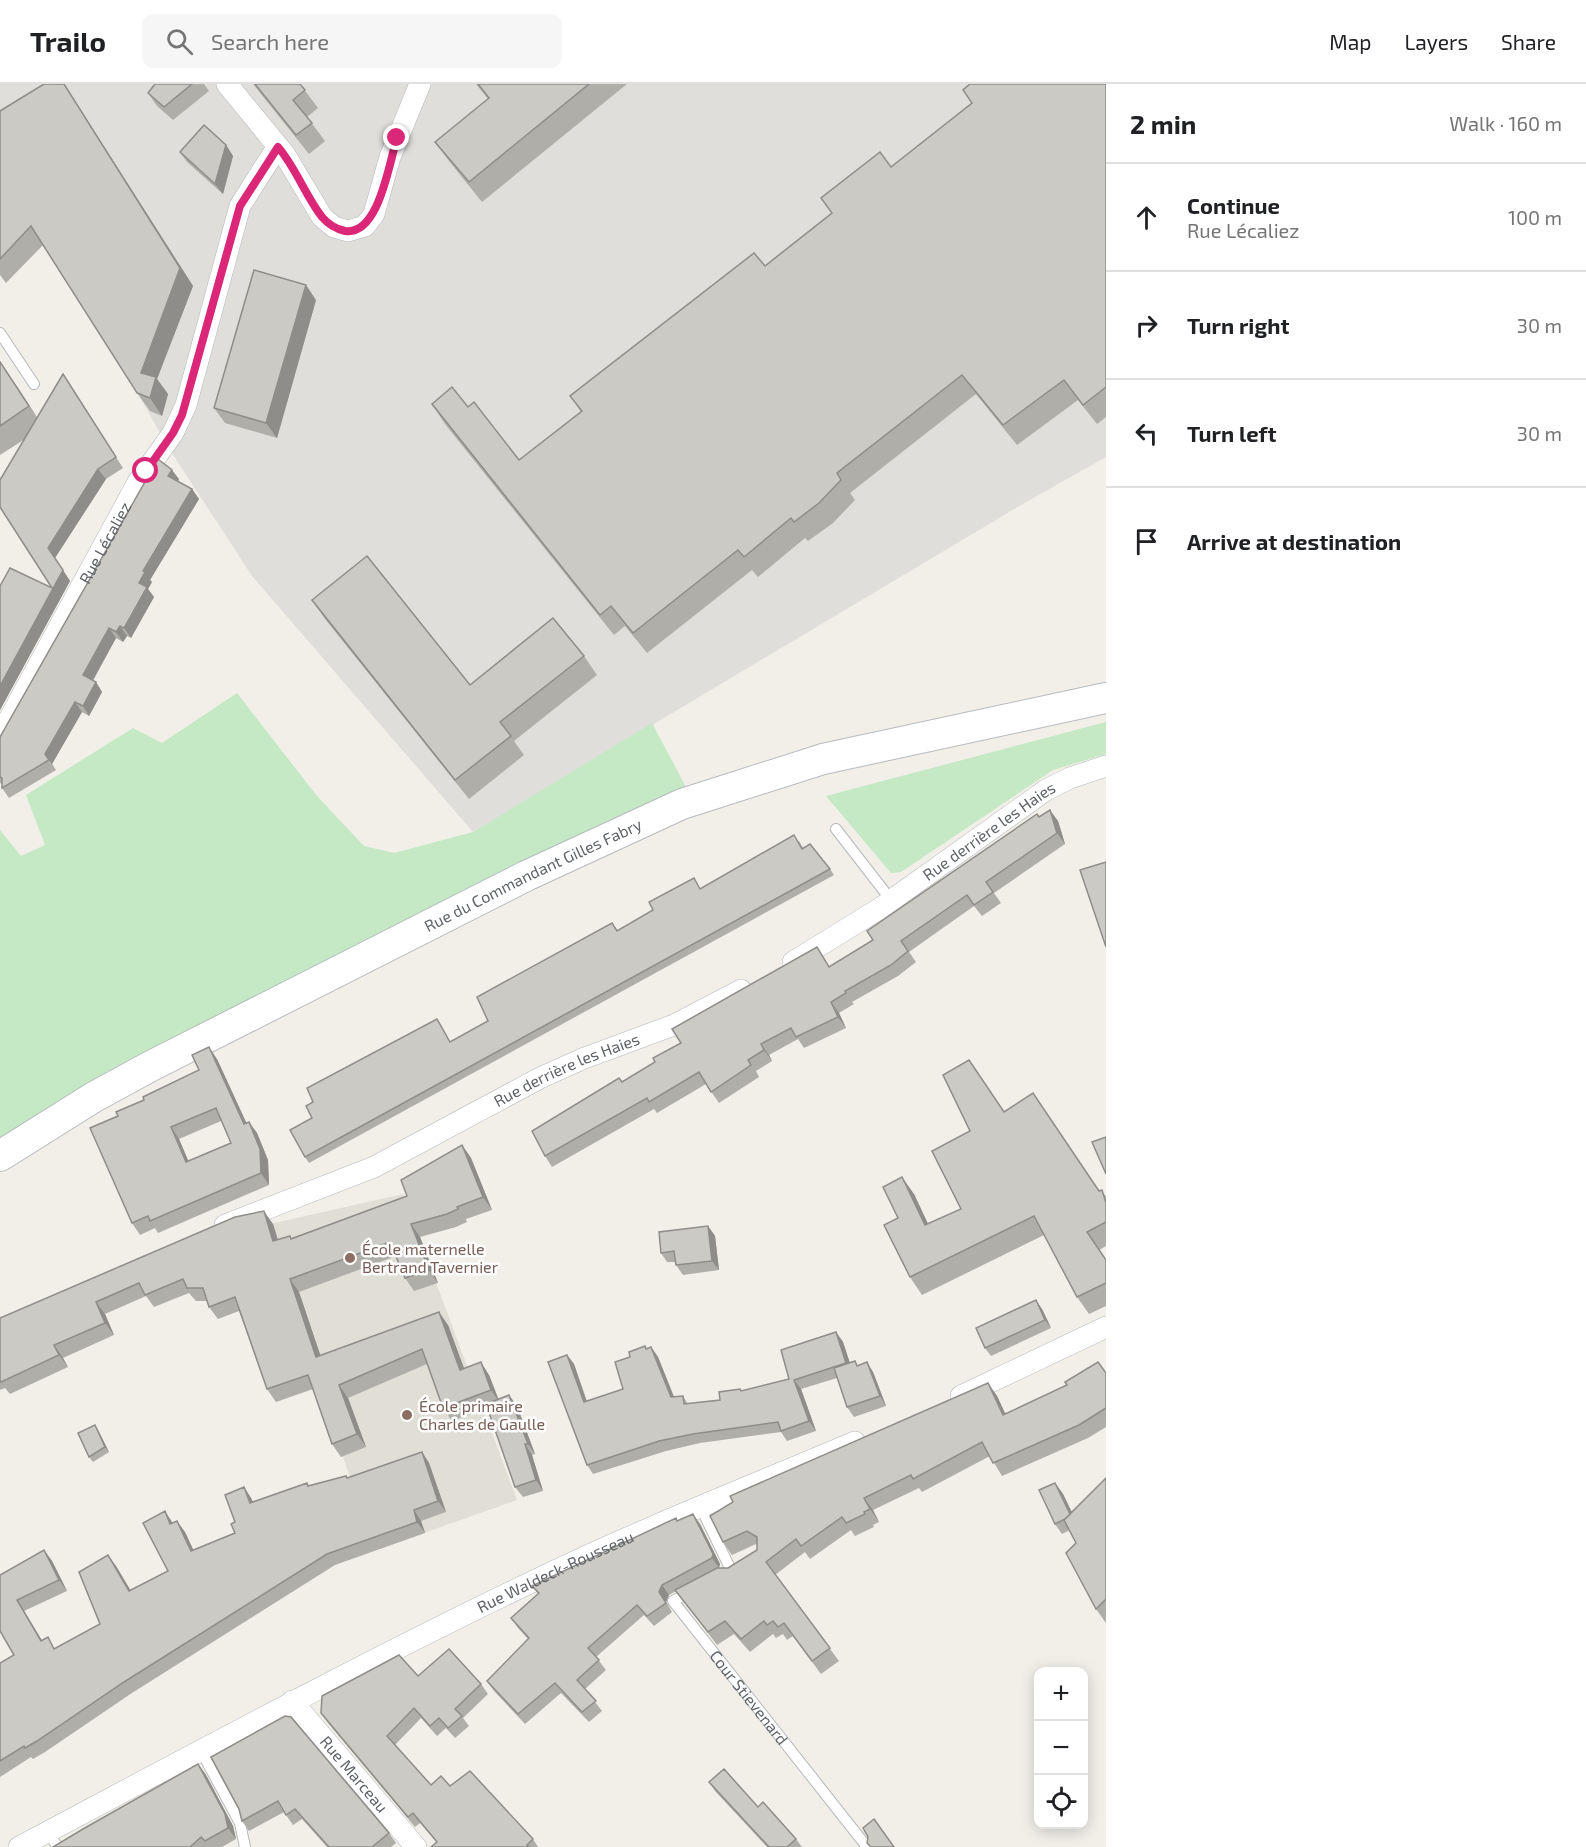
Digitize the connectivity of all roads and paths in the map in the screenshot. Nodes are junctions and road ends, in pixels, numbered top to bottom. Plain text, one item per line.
1 (227, 84) edge
2 (420, 84) edge
3 (278, 147) junction
4 (0, 333) edge
5 (34, 384) dead end
6 (1106, 698) edge
7 (0, 736) edge
8 (1106, 766) edge
9 (836, 829) dead end
10 (891, 900) junction
11 (0, 1156) edge
12 (203, 1234) edge
13 (1106, 1327) edge
14 (942, 1404) edge
15 (877, 1432) edge
16 (700, 1506) junction
17 (292, 1701) junction
18 (200, 1749) junction
19 (52, 1840) edge
20 (19, 1847) edge
21 (245, 1847) edge
22 (416, 1847) edge
23 (867, 1847) edge

1 - 3 street
2 - 3 street
3 - 7 street, Rue Lécaliez
4 - 5 lane
6 - 11 street, Rue du Commandant Gilles Fabry
8 - 10 street, Rue derrière les Haies
9 - 10 lane
10 - 12 street, Rue derrière les Haies
13 - 14 street
15 - 16 street, Rue Waldeck-Rousseau
16 - 17 street, Rue Waldeck-Rousseau
16 - 23 lane, Cour Stievenard
17 - 18 street, Rue Waldeck-Rousseau
17 - 22 street, Rue Marceau
18 - 19 street, Rue Waldeck-Rousseau
18 - 21 lane
19 - 20 street, Rue Waldeck-Rousseau

